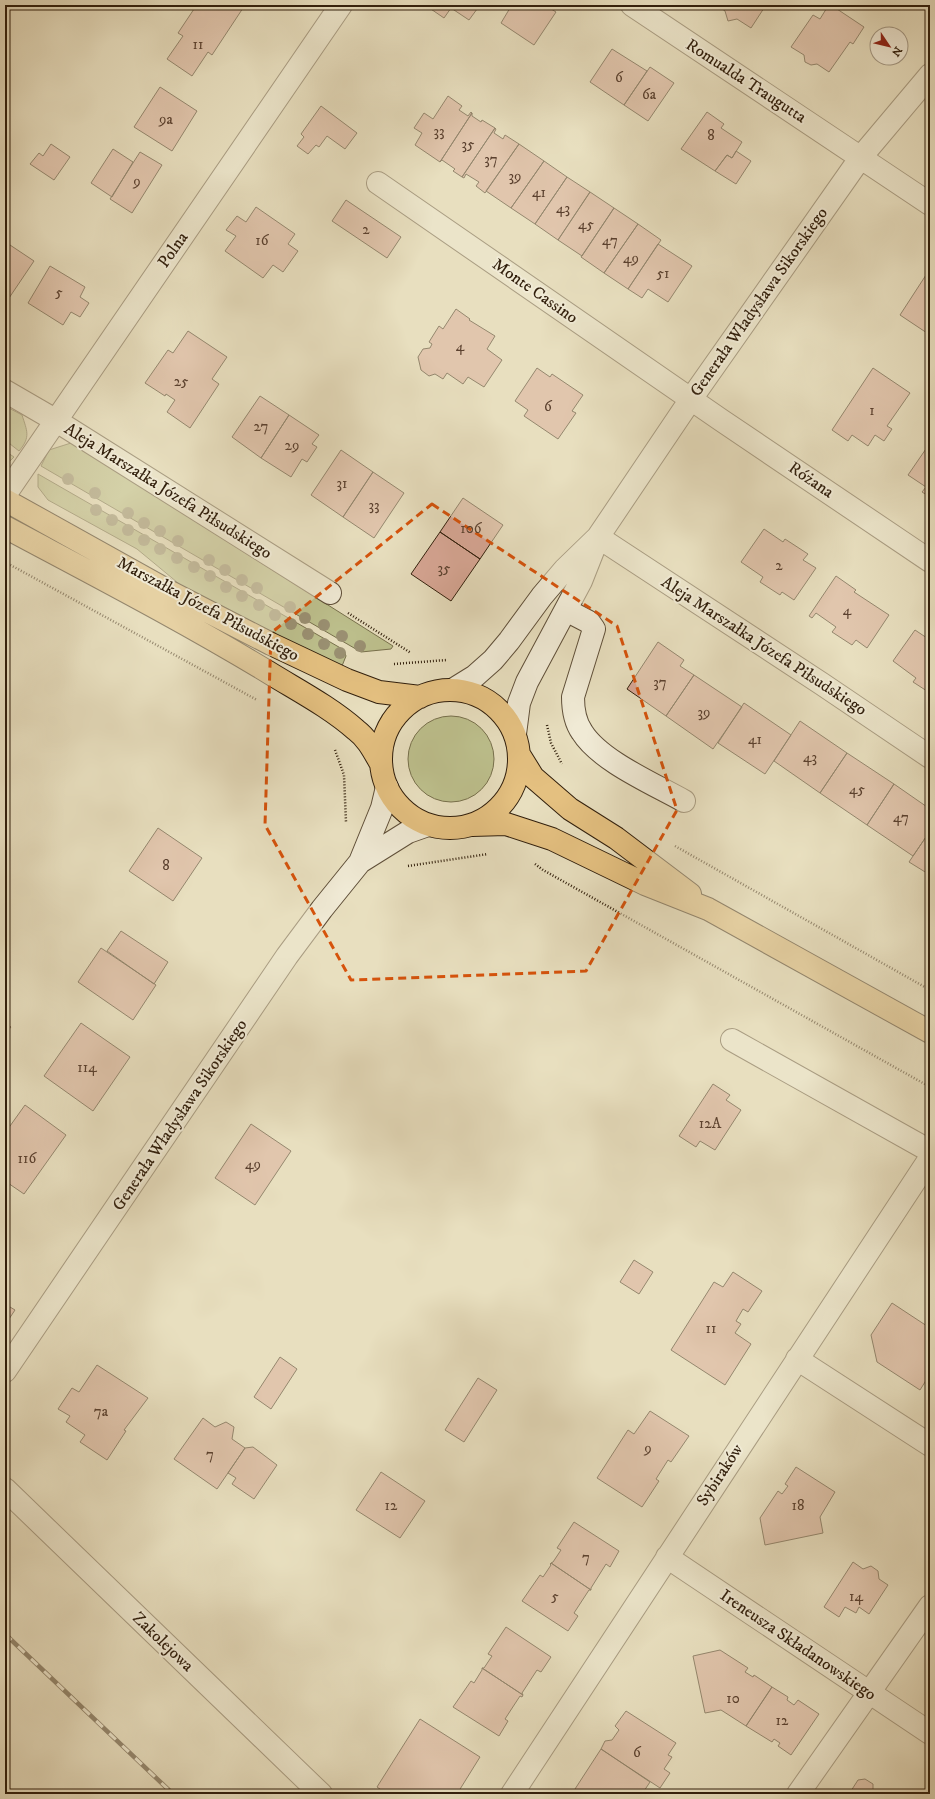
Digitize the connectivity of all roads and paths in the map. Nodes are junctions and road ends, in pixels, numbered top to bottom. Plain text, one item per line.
1 (341, 5) edge
2 (632, 5) edge
3 (930, 75) edge
4 (861, 157) junction
5 (378, 183) dead end
6 (930, 204) edge
7 (5, 391) edge
8 (691, 399) junction
9 (56, 420) junction
10 (5, 495) edge
11 (5, 500) edge
12 (5, 527) edge
13 (598, 537) junction
14 (930, 560) edge
15 (5, 562) edge
16 (330, 592) joint
17 (566, 610) junction
18 (411, 653) dead end
19 (451, 659) dead end
20 (388, 665) dead end
21 (454, 690) junction
22 (420, 697) junction
23 (260, 702) dead end
24 (515, 734) junction
25 (334, 746) dead end
26 (520, 756) junction
27 (930, 757) edge
28 (381, 764) junction
29 (387, 787) junction
30 (684, 801) dead end
31 (428, 825) junction
32 (472, 825) junction
33 (348, 827) dead end
34 (491, 854) dead end
35 (360, 862) junction
36 (533, 862) dead end
37 (407, 866) dead end
38 (708, 909) junction
39 (930, 1032) edge
40 (732, 1040) dead end
41 (930, 1087) edge
42 (930, 1151) edge
43 (930, 1158) edge
44 (797, 1359) junction
45 (5, 1370) edge
46 (930, 1445) edge
47 (5, 1489) edge
48 (667, 1557) junction
49 (930, 1606) edge
50 (870, 1693) junction
51 (930, 1733) edge
52 (321, 1794) edge
53 (512, 1794) edge
54 (798, 1794) edge

1 - 9 street, Polna
2 - 4 street, Romualda Traugutta
3 - 4 street, Generała Władysława Sikorskiego
4 - 6 street, Romualda Traugutta
4 - 8 street, Generała Władysława Sikorskiego
5 - 8 street, Monte Cassino
7 - 9 street, Aleja Marszałka Józefa Piłsudskiego
8 - 13 street, Generała Władysława Sikorskiego
8 - 14 street, Różana
9 - 10 street, Polna
9 - 16 street, Aleja Marszałka Józefa Piłsudskiego
11 - 22 main road, Marszałka Józefa Piłsudskiego
12 - 28 main road, Marszałka Józefa Piłsudskiego
13 - 17 street, Generała Władysława Sikorskiego
13 - 21 street, Generała Władysława Sikorskiego
13 - 27 street, Aleja Marszałka Józefa Piłsudskiego
15 - 23 path
16 - 18 path
17 - 24 street, Generała Władysława Sikorskiego
17 - 30 street
19 - 20 path
21 - 22 main road
21 - 24 main road
22 - 28 main road
24 - 26 main road
25 - 33 path
26 - 32 main road
26 - 38 main road
28 - 29 main road
29 - 31 main road
29 - 35 street, Generała Władysława Sikorskiego
31 - 32 main road
31 - 35 street, Generała Władysława Sikorskiego
32 - 38 main road
34 - 37 path
35 - 45 street, Generała Władysława Sikorskiego
36 - 41 path
38 - 39 main road
40 - 42 street
43 - 44 street, Sybiraków
44 - 46 street
44 - 48 street, Sybiraków
47 - 52 street, Zakolejowa
48 - 50 street, Ireneusza Składanowskiego
48 - 53 street, Sybiraków
49 - 50 street
50 - 51 street, Ireneusza Składanowskiego
50 - 54 street

